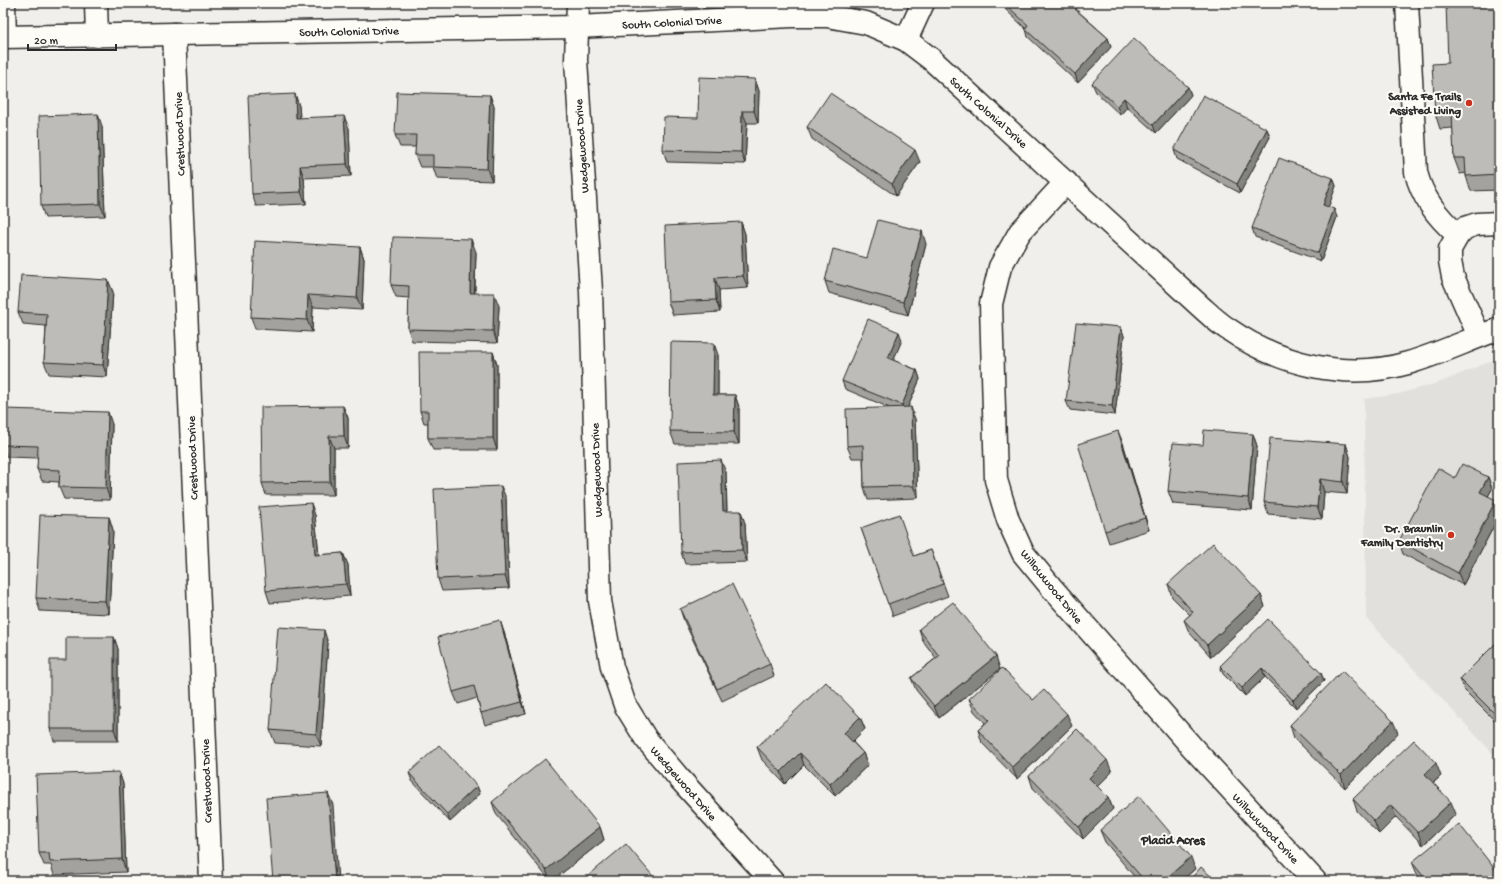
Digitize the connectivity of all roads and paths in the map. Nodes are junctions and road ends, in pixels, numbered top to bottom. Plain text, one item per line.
1 (4, 3) edge
2 (96, 3) edge
3 (578, 3) edge
4 (922, 3) edge
5 (1407, 3) edge
6 (577, 27) junction
7 (174, 34) junction
8 (97, 36) junction
9 (4, 37) edge
10 (906, 40) junction
11 (1066, 182) junction
12 (1499, 223) edge
13 (1458, 235) junction
14 (1499, 329) edge
15 (1479, 336) junction
16 (211, 881) edge
17 (772, 881) edge
18 (1315, 881) edge

1 - 9 street
2 - 8 street
3 - 6 street, Wedgewood Drive
4 - 10 street
5 - 13 street
6 - 7 street, South Colonial Drive
6 - 10 street, South Colonial Drive
6 - 17 street, Wedgewood Drive
7 - 8 street, South Colonial Drive
7 - 16 street, Crestwood Drive
8 - 9 street, South Colonial Drive
10 - 11 street, South Colonial Drive
11 - 15 street, South Colonial Drive
11 - 18 street, Willowwood Drive
12 - 13 street
13 - 15 street
14 - 15 street, South Colonial Drive

